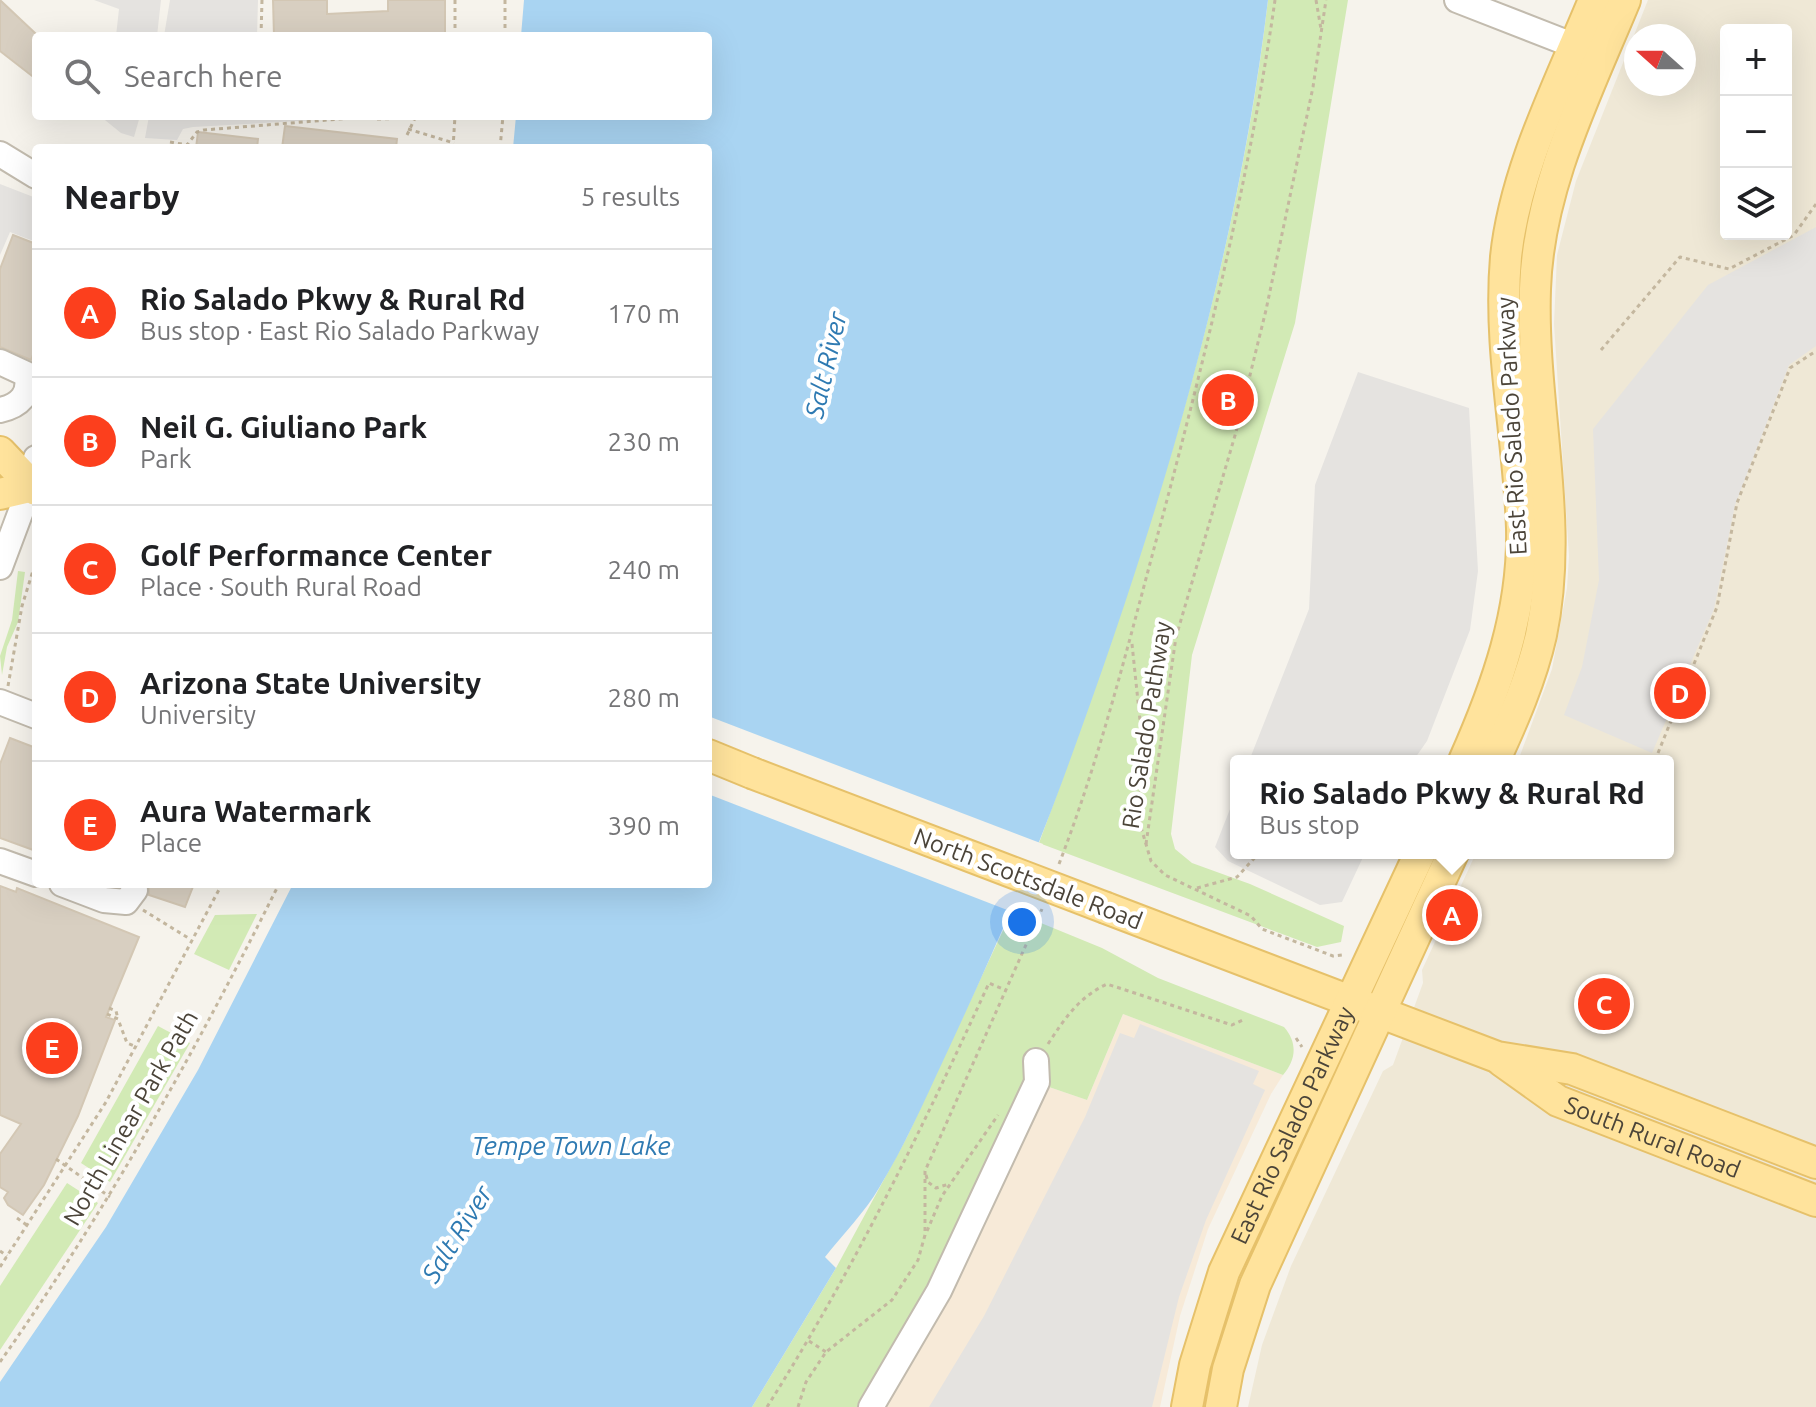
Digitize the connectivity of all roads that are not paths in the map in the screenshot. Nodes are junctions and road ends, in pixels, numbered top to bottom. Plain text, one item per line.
1 (1457, 0) edge
2 (1594, 0) edge
3 (1625, 0) edge
4 (1575, 46) junction
5 (4, 155) edge
6 (32, 158) edge
7 (32, 173) edge
8 (0, 362) edge
9 (0, 410) edge
10 (0, 452) edge
11 (32, 476) edge
12 (32, 479) edge
13 (32, 483) edge
14 (0, 494) edge
15 (0, 567) edge
16 (4, 696) edge
17 (32, 714) edge
18 (1467, 755) edge
19 (1496, 755) edge
20 (712, 757) edge
21 (5, 855) edge
22 (1417, 859) edge
23 (1450, 859) edge
24 (32, 872) edge
25 (72, 888) edge
26 (130, 896) road end
27 (1349, 1000) junction
28 (1378, 1011) junction
29 (1497, 1057) junction
30 (1036, 1061) road end
31 (1816, 1163) edge
32 (1816, 1201) edge
33 (871, 1407) edge
34 (1187, 1407) edge
35 (1221, 1407) edge

1 - 4 street
2 - 4 main road, East Rio Salado Parkway
3 - 19 main road, East Rio Salado Parkway
4 - 18 main road, East Rio Salado Parkway
5 - 6 street
5 - 7 street
8 - 9 street
10 - 11 main road
12 - 14 main road
13 - 15 street
16 - 17 street
20 - 27 main road, North Scottsdale Road, bridge
21 - 24 street
22 - 27 main road, East Rio Salado Parkway
23 - 28 main road, East Rio Salado Parkway
25 - 26 street
27 - 28 main road, South Rural Road
27 - 34 main road, East Rio Salado Parkway
28 - 29 main road, South Rural Road
28 - 35 main road, East Rio Salado Parkway
29 - 31 main road, South Rural Road
29 - 32 main road, South Rural Road
30 - 33 street

